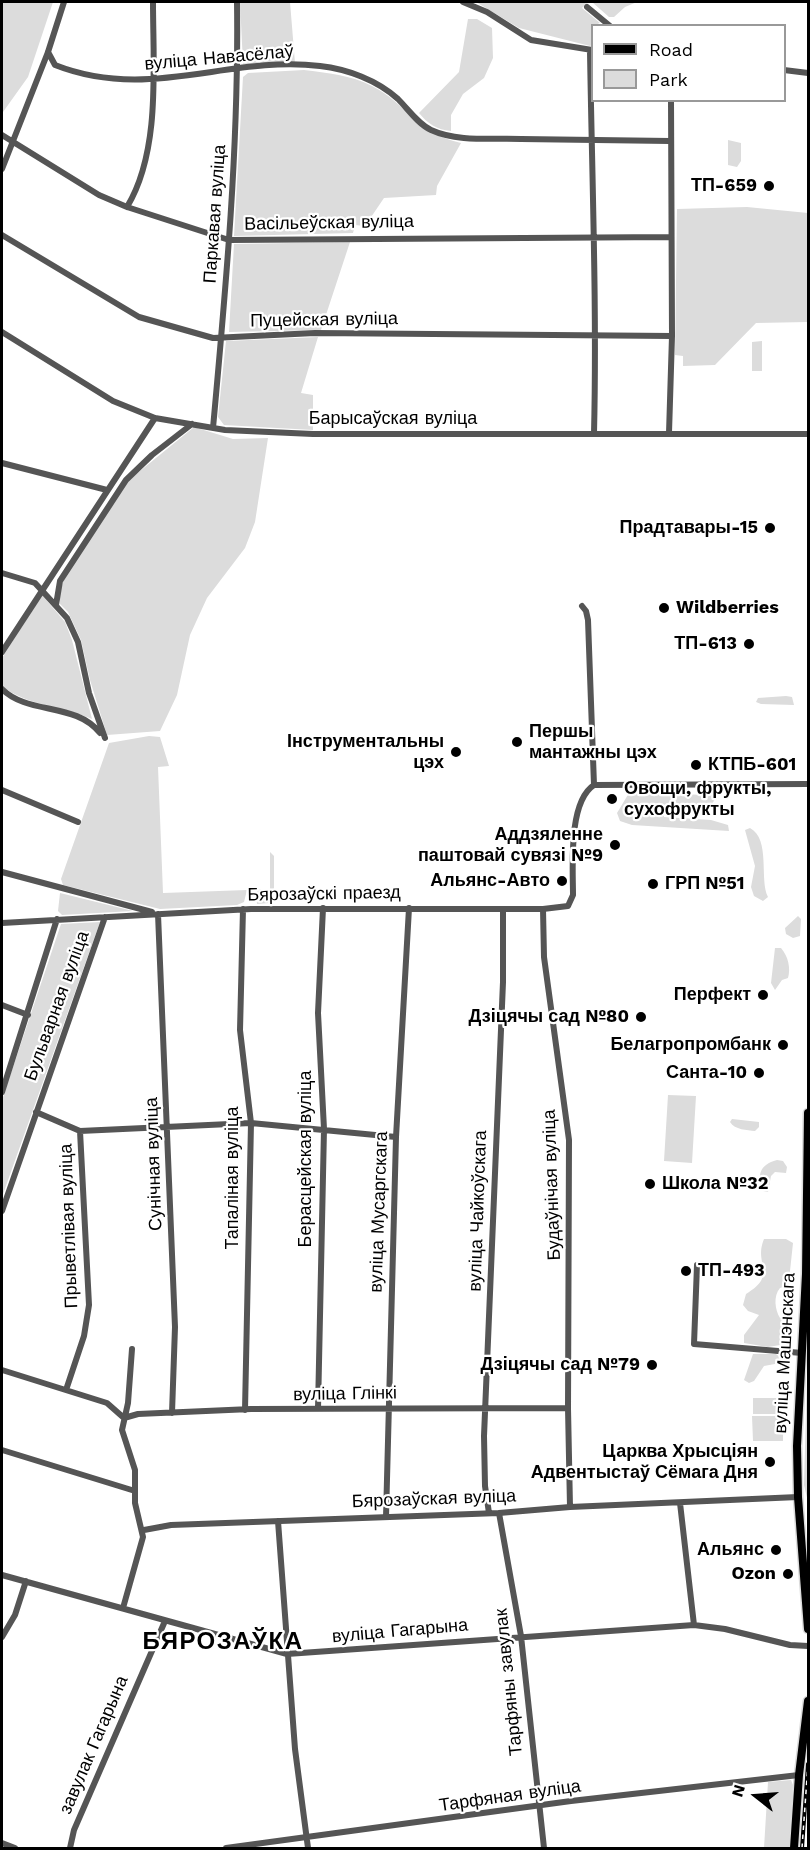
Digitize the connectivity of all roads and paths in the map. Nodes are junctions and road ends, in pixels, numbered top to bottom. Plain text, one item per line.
1 (64, 2) edge
2 (153, 2) edge
3 (237, 2) edge
4 (463, 2) edge
5 (587, 7) dead end
6 (608, 24) edge
7 (591, 50) edge
8 (48, 52) junction
9 (238, 68) junction
10 (786, 70) edge
11 (808, 73) edge
12 (153, 81) junction
13 (671, 102) edge
14 (2, 135) edge
15 (591, 140) junction
16 (670, 141) junction
17 (11, 142) junction
18 (2, 169) edge
19 (127, 207) junction
20 (2, 235) edge
21 (592, 236) junction
22 (671, 237) junction
23 (229, 240) junction
24 (2, 332) edge
25 (596, 336) junction
26 (672, 336) junction
27 (221, 337) junction
28 (155, 418) junction
29 (192, 424) junction
30 (213, 428) junction
31 (669, 433) junction
32 (594, 434) junction
33 (808, 434) edge
34 (2, 463) edge
35 (107, 490) junction
36 (2, 573) edge
37 (43, 589) junction
38 (56, 605) junction
39 (582, 606) dead end
40 (2, 652) edge
41 (2, 689) edge
42 (808, 784) edge
43 (594, 785) junction
44 (2, 790) edge
45 (78, 822) dead end
46 (2, 872) edge
47 (322, 908) junction
48 (409, 908) junction
49 (243, 909) junction
50 (503, 909) junction
51 (543, 909) junction
52 (158, 914) junction
53 (105, 917) junction
54 (57, 919) junction
55 (2, 923) edge
56 (2, 1005) edge
57 (28, 1014) junction
58 (2, 1092) edge
59 (36, 1112) junction
60 (808, 1113) edge
61 (251, 1123) junction
62 (168, 1126) junction
63 (324, 1129) junction
64 (80, 1131) junction
65 (396, 1137) junction
66 (2, 1211) edge
67 (697, 1265) dead end
68 (132, 1349) dead end
69 (802, 1353) junction
70 (2, 1370) edge
71 (66, 1390) junction
72 (487, 1407) junction
73 (388, 1408) junction
74 (568, 1408) junction
75 (318, 1409) junction
76 (245, 1410) junction
77 (172, 1413) junction
78 (124, 1418) junction
79 (2, 1450) edge
80 (135, 1491) junction
81 (798, 1497) junction
82 (680, 1503) junction
83 (570, 1507) junction
84 (489, 1513) junction
85 (499, 1513) junction
86 (386, 1517) junction
87 (278, 1521) junction
88 (144, 1530) junction
89 (2, 1575) edge
90 (26, 1581) junction
91 (123, 1608) junction
92 (165, 1621) junction
93 (694, 1625) junction
94 (808, 1629) edge
95 (520, 1636) junction
96 (2, 1637) edge
97 (808, 1646) edge
98 (287, 1654) junction
99 (808, 1701) edge
100 (799, 1775) junction
101 (538, 1806) junction
102 (306, 1838) junction
103 (2, 1843) edge
104 (15, 1848) edge
105 (70, 1848) edge
106 (226, 1848) edge
107 (308, 1848) edge
108 (544, 1848) edge
109 (794, 1848) edge

1 - 8 street
2 - 12 street
3 - 9 street, Паркавая вуліца
4 - 7 street
5 - 6 street
7 - 15 street
8 - 12 street, вуліца Навасёлаў
8 - 17 street
9 - 12 street, вуліца Навасёлаў
9 - 15 street, вуліца Навасёлаў
9 - 23 street, Паркавая вуліца
10 - 11 street
12 - 19 street
13 - 16 street
14 - 17 street, Васільеўская вуліца
15 - 16 street, вуліца Навасёлаў
15 - 21 street
16 - 22 street
17 - 18 street
17 - 19 street, Васільеўская вуліца
19 - 23 street, Васільеўская вуліца
20 - 27 street, Пуцейская вуліца
21 - 22 street, Васільеўская вуліца
21 - 23 street, Васільеўская вуліца
21 - 25 street
22 - 26 street
23 - 27 street, Паркавая вуліца
24 - 28 street, Барысаўская вуліца
25 - 26 street, Пуцейская вуліца
25 - 27 street, Пуцейская вуліца
25 - 32 street
26 - 31 street
27 - 30 street, Паркавая вуліца
28 - 29 street, Барысаўская вуліца
28 - 35 street
29 - 30 street, Барысаўская вуліца
29 - 38 street
30 - 32 street, Барысаўская вуліца
31 - 32 street, Барысаўская вуліца
31 - 33 street, Барысаўская вуліца
34 - 35 street
35 - 37 street
36 - 37 street
37 - 38 street
37 - 40 street
38 - 41 street
39 - 43 street
42 - 43 street
43 - 51 street
44 - 45 street
46 - 52 street
47 - 48 street, Бярозаўскі праезд
47 - 49 street, Бярозаўскі праезд
47 - 63 street, Берасцейская вуліца
48 - 50 street, Бярозаўскі праезд
48 - 65 street, вуліца Мусаргскага
49 - 52 street, Бярозаўскі праезд
49 - 61 street, Тапаліная вуліца
50 - 51 street, Бярозаўскі праезд
50 - 72 street, вуліца Чайкоўскага
51 - 74 street, Будаўнічая вуліца
52 - 53 street, Бярозаўскі праезд
52 - 62 street, Сунічная вуліца
53 - 54 street, Бульварная вуліца
53 - 59 street, Бульварная вуліца
54 - 55 street
54 - 57 street, Бульварная вуліца
56 - 57 street, Бульварная вуліца
57 - 58 street, Бульварная вуліца
59 - 64 street, Прыветлівая вуліца
59 - 66 street, Бульварная вуліца
60 - 69 main road, вуліца Машэнскага
61 - 62 street, Прыветлівая вуліца
61 - 63 street, Прыветлівая вуліца
61 - 76 street, Тапаліная вуліца
62 - 64 street, Прыветлівая вуліца
62 - 77 street, Сунічная вуліца
63 - 65 street, Прыветлівая вуліца
63 - 75 street, Берасцейская вуліца
64 - 71 street, Прыветлівая вуліца
65 - 73 street, вуліца Мусаргскага
67 - 69 street
68 - 78 street
69 - 81 main road, вуліца Машэнскага
70 - 71 street
71 - 78 street
72 - 73 street, вуліца Глінкі
72 - 74 street, вуліца Глінкі
72 - 84 street, вуліца Чайкоўскага
73 - 75 street, вуліца Глінкі
73 - 86 street, вуліца Мусаргскага
74 - 83 street, Будаўнічая вуліца
75 - 76 street, вуліца Глінкі
76 - 77 street, вуліца Глінкі
77 - 78 street, вуліца Глінкі
78 - 80 street
79 - 80 street
80 - 88 street
81 - 82 street, Бярозаўская вуліца
81 - 94 main road, вуліца Машэнскага
82 - 83 street, Бярозаўская вуліца
82 - 93 street
83 - 85 street, Бярозаўская вуліца
84 - 85 street, Бярозаўская вуліца
84 - 86 street, Бярозаўская вуліца
85 - 95 street, Тарфяны завулак
86 - 87 street, Бярозаўская вуліца
87 - 88 street, Бярозаўская вуліца
87 - 98 street
88 - 91 street
89 - 90 street, вуліца Гагарына
90 - 91 street, вуліца Гагарына
90 - 96 street
91 - 92 street, вуліца Гагарына
92 - 98 street, вуліца Гагарына
92 - 105 street, завулак Гагарына
93 - 95 street, вуліца Гагарына
93 - 97 street, вуліца Гагарына
95 - 98 street, вуліца Гагарына
95 - 101 street, Тарфяны завулак
98 - 102 street
99 - 100 main road
100 - 101 street, Тарфяная вуліца
100 - 109 main road
101 - 102 street, Тарфяная вуліца
101 - 108 street, Тарфяны завулак
102 - 106 street, Тарфяная вуліца
102 - 107 street
103 - 104 street

